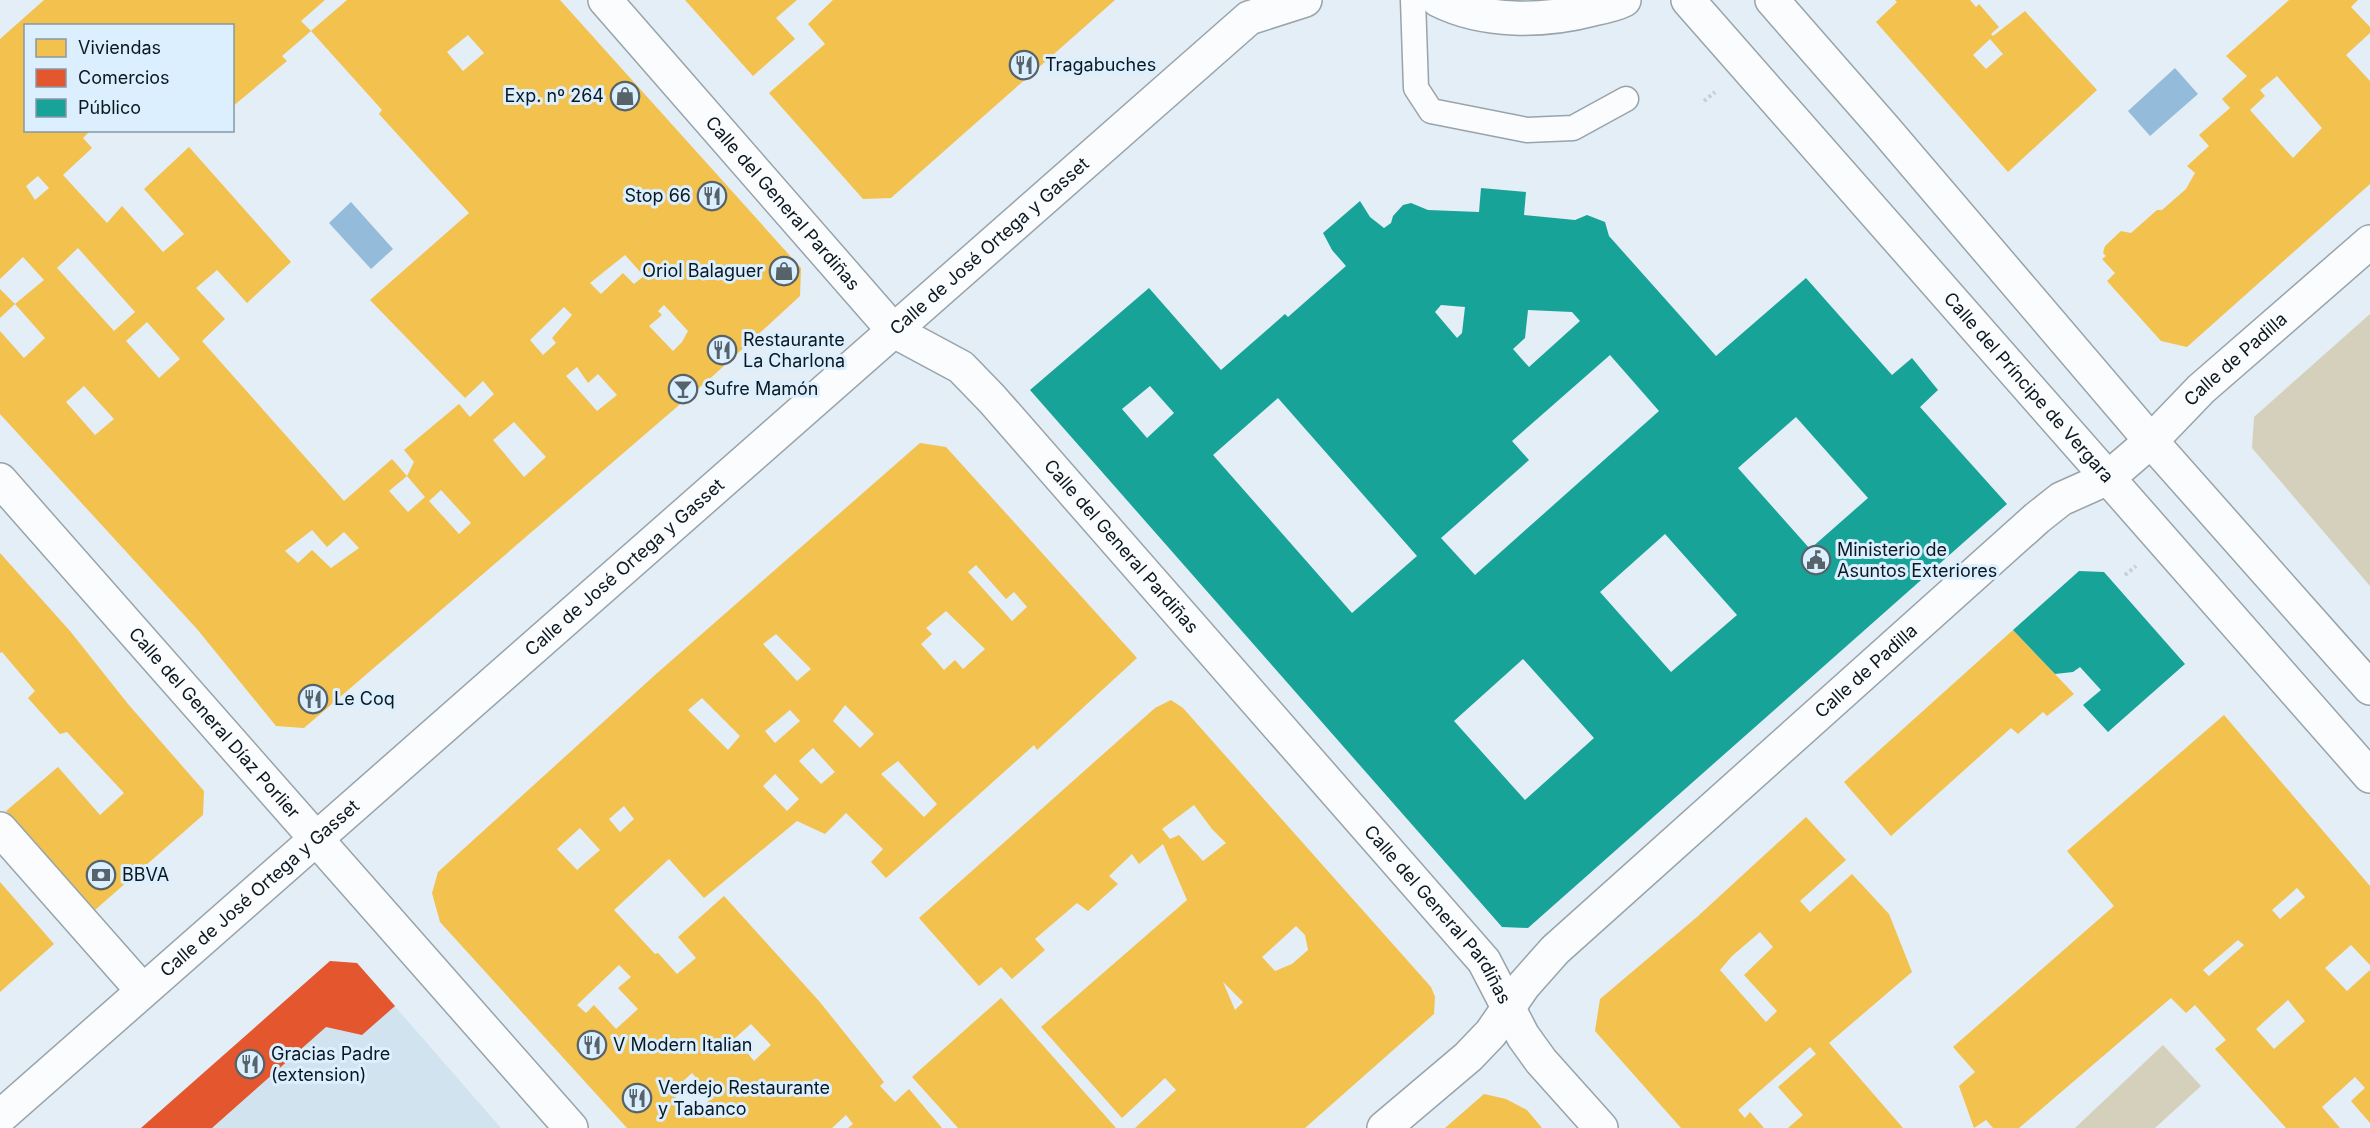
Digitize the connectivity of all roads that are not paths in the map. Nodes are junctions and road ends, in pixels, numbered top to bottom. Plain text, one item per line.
1 (605, 0) edge
2 (1305, 0) edge
3 (1413, 0) edge
4 (1438, 0) edge
5 (1624, 0) edge
6 (1688, 0) edge
7 (1772, 0) edge
8 (1253, 9) edge
9 (1626, 99) dead end
10 (2370, 242) edge
11 (894, 331) junction
12 (2151, 441) junction
13 (2108, 478) junction
14 (0, 480) edge
15 (2370, 688) edge
16 (2370, 776) edge
17 (0, 829) edge
18 (316, 839) junction
19 (143, 991) junction
20 (1508, 1008) junction
21 (0, 1117) edge
22 (571, 1128) edge
23 (1384, 1128) edge
24 (1601, 1128) edge

1 - 11 street, Calle del General Pardiñas
2 - 8 street, Calle de José Ortega y Gasset
3 - 9 lane
4 - 5 street
6 - 13 street, Calle del Príncipe de Vergara
7 - 12 street
8 - 11 street, Calle de José Ortega y Gasset
10 - 12 street, Calle de Padilla
11 - 18 street, Calle de José Ortega y Gasset
11 - 20 street, Calle del General Pardiñas
12 - 13 street, Calle de Padilla
12 - 15 street
13 - 16 street, Calle del Príncipe de Vergara
13 - 20 street, Calle de Padilla
14 - 18 street, Calle del General Díaz Porlier
17 - 19 street
18 - 19 street, Calle de José Ortega y Gasset
18 - 22 street, Calle del General Díaz Porlier
19 - 21 street, Calle de José Ortega y Gasset
20 - 23 street, Calle de Padilla
20 - 24 street, Calle del General Pardiñas

